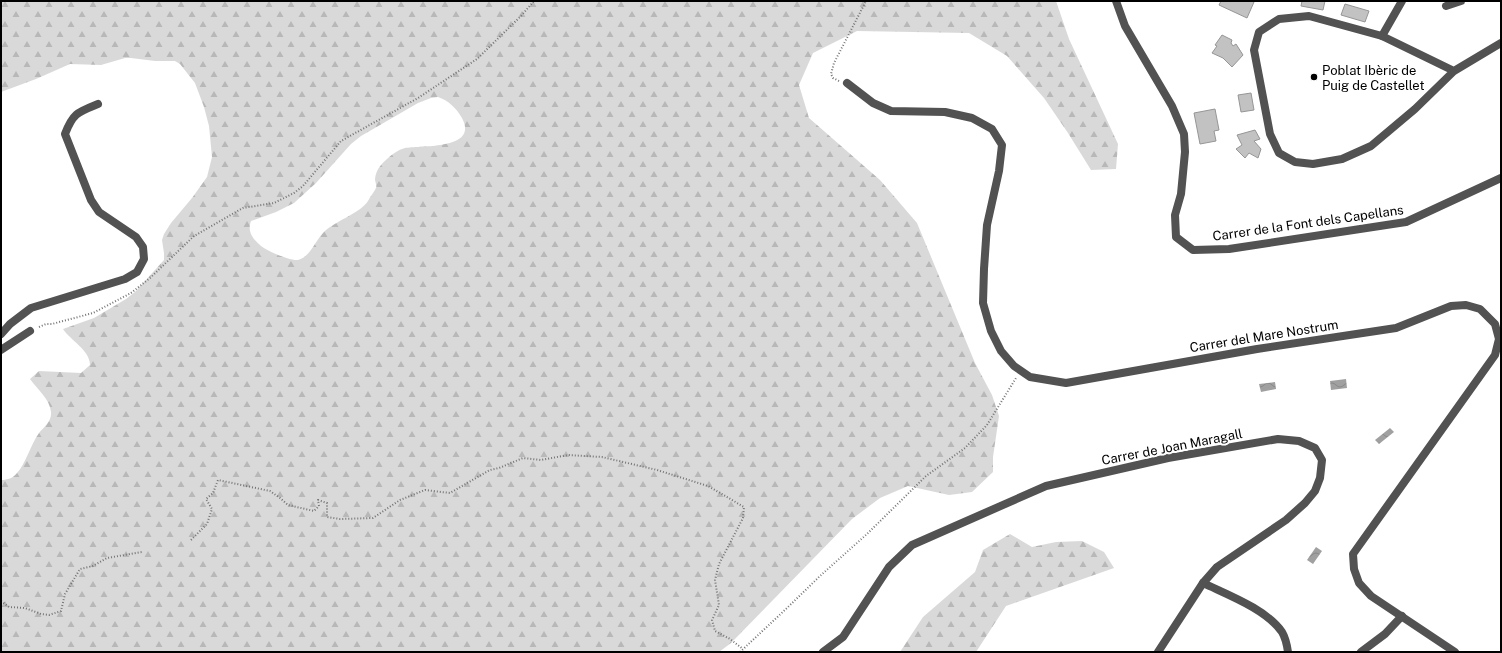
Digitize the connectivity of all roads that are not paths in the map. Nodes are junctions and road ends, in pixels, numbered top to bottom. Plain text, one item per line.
1 (1116, 1) edge
2 (1402, 1) edge
3 (1461, 1) edge
4 (1446, 6) dead end
5 (1382, 36) junction
6 (1501, 43) edge
7 (1454, 71) junction
8 (847, 82) road end
9 (98, 104) dead end
10 (1501, 178) edge
11 (30, 331) road end
12 (1, 334) edge
13 (1, 350) edge
14 (1203, 584) junction
15 (1402, 616) junction
16 (823, 652) edge
17 (1158, 652) edge
18 (1288, 652) edge
19 (1361, 652) edge
20 (1456, 652) edge

1 - 10 street, Carrer de la Font dels Capellans
2 - 5 street
3 - 4 street
5 - 7 street
5 - 7 street
6 - 7 street
8 - 15 street, Carrer del Mare Nostrum
9 - 12 street
11 - 13 street
14 - 16 street, Carrer de Joan Maragall
14 - 17 street, Carrer de Joan Maragall
14 - 18 street
15 - 19 street
15 - 20 street, Carrer del Mare Nostrum

